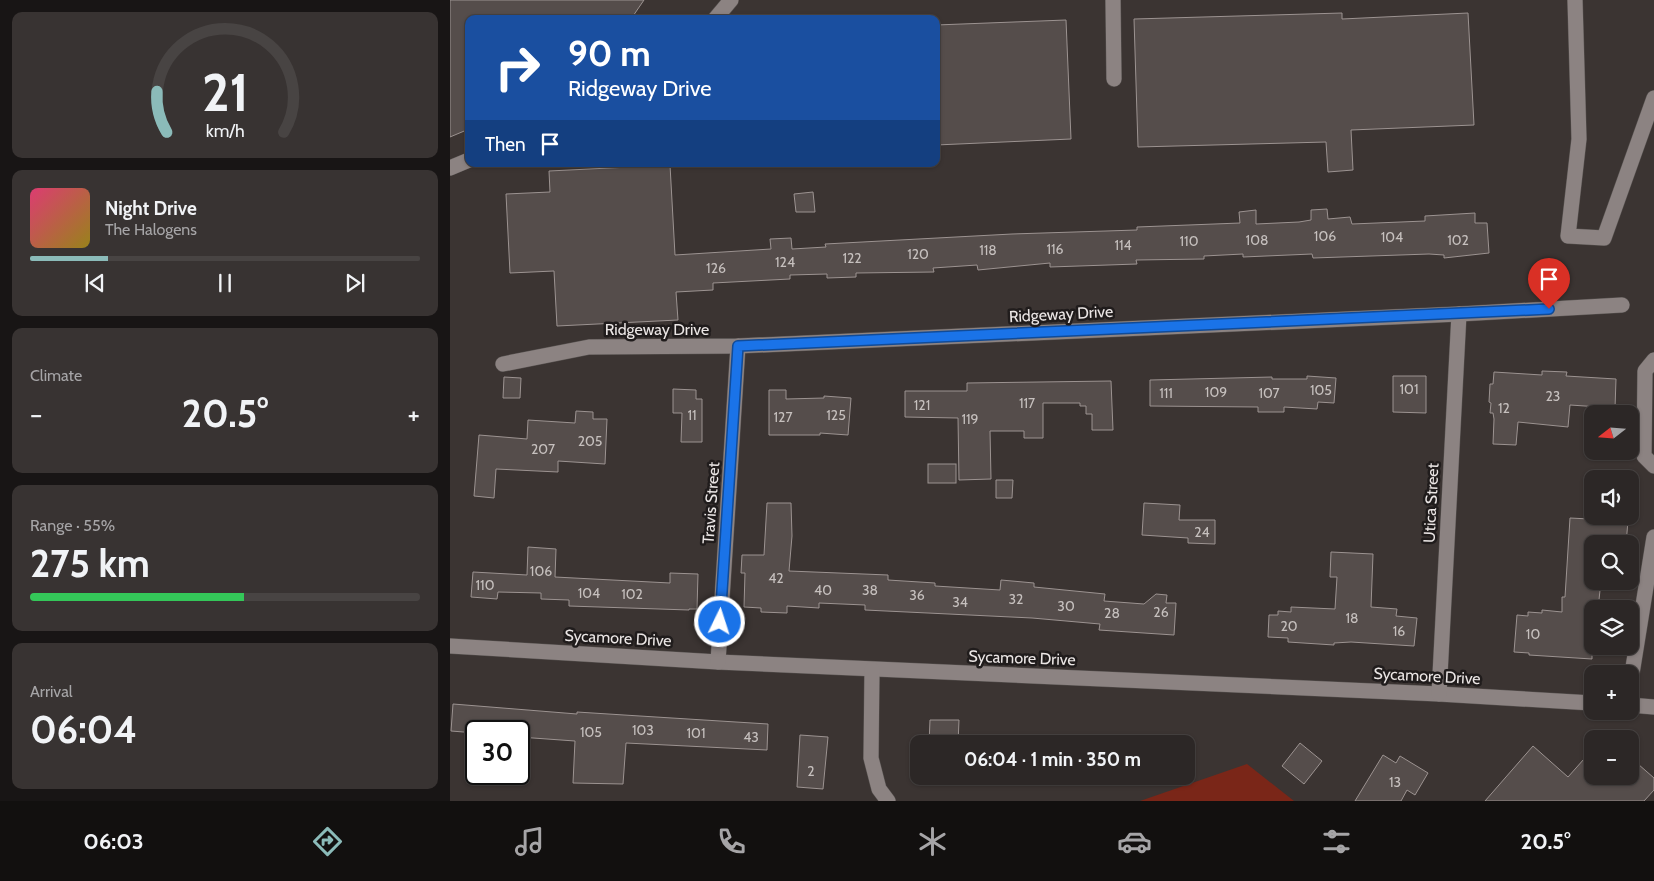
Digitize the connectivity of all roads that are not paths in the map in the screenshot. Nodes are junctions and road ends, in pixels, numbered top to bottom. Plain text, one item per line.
1 (731, 0) edge
2 (1113, 0) edge
3 (1575, 0) edge
4 (719, 15) edge
5 (1114, 79) dead end
6 (1654, 98) edge
7 (465, 162) edge
8 (450, 168) edge
9 (1622, 305) dead end
10 (1459, 314) junction
11 (738, 346) junction
12 (1654, 360) edge
13 (503, 364) dead end
14 (1654, 466) edge
15 (1654, 537) edge
16 (450, 646) edge
17 (718, 662) junction
18 (1633, 665) edge
19 (872, 670) junction
20 (1439, 694) junction
21 (1584, 703) edge
22 (1639, 706) edge
23 (1654, 707) edge
24 (888, 801) edge

1 - 4 street
2 - 5 street
3 - 6 street
7 - 8 street
9 - 10 street, Ridgeway Drive
10 - 11 street, Ridgeway Drive
10 - 20 street, Utica Street
11 - 13 street, Ridgeway Drive
11 - 17 street, Travis Street
12 - 14 street
15 - 18 street
16 - 17 street, Sycamore Drive
17 - 19 street, Sycamore Drive
19 - 20 street, Sycamore Drive
19 - 24 street
20 - 21 street, Sycamore Drive
22 - 23 street

